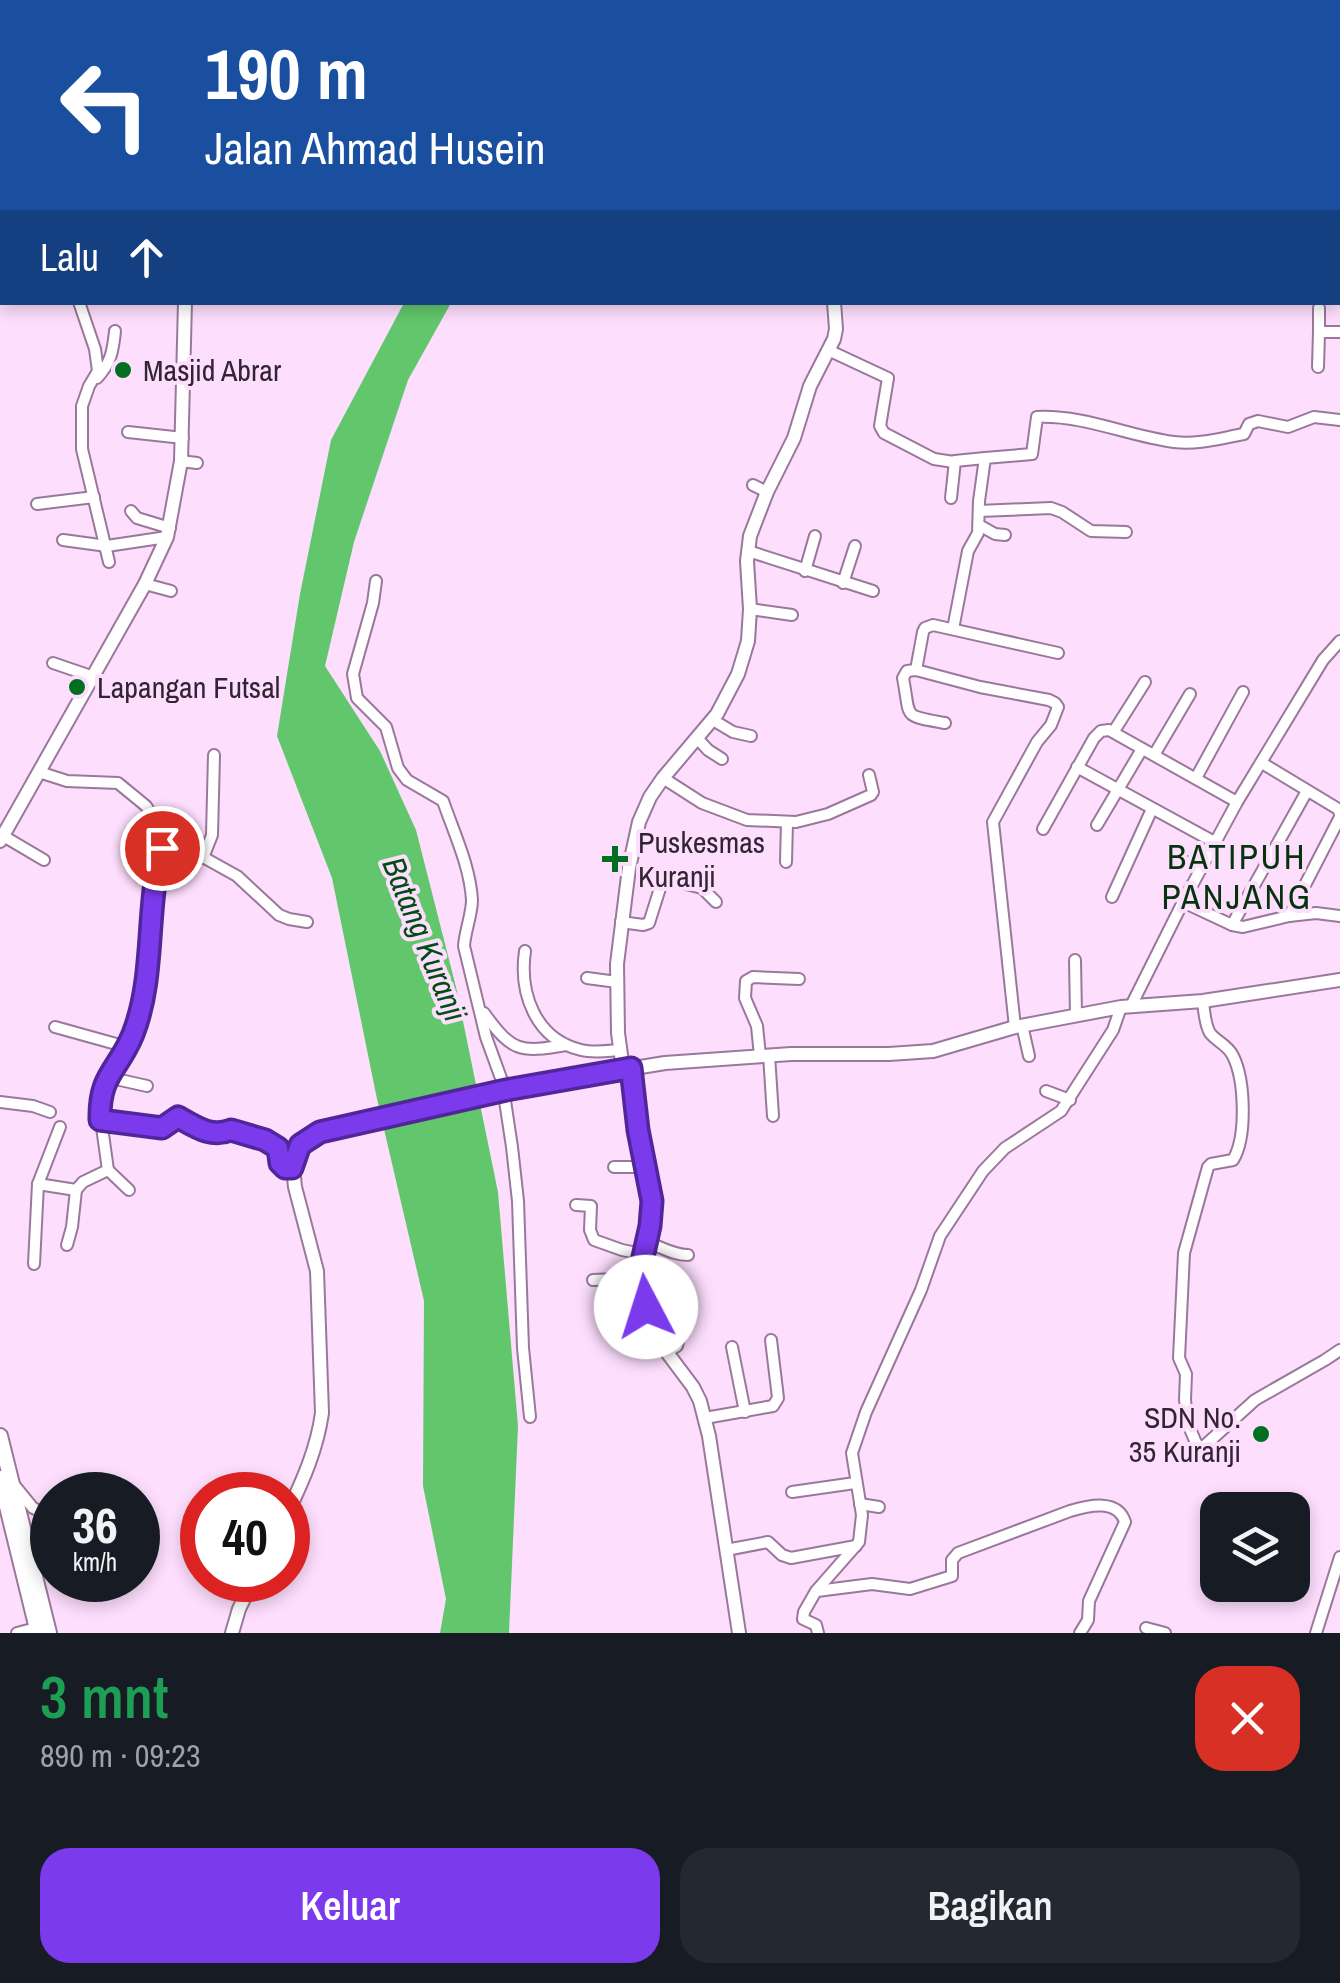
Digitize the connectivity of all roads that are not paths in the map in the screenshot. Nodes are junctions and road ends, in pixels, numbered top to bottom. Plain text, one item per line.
1 (80, 305) edge
2 (186, 305) edge
3 (834, 305) edge
4 (1319, 308) dead end
5 (115, 331) dead end
6 (1319, 332) junction
7 (1340, 332) edge
8 (828, 350) junction
9 (1318, 367) dead end
10 (89, 386) junction
11 (1340, 420) edge
12 (128, 432) dead end
13 (183, 438) junction
14 (794, 438) junction
15 (808, 440) dead end
16 (985, 458) junction
17 (181, 461) junction
18 (954, 462) junction
19 (198, 463) dead end
20 (753, 485) dead end
21 (768, 492) junction
22 (94, 497) junction
23 (950, 498) dead end
24 (37, 504) dead end
25 (131, 510) dead end
26 (979, 511) junction
27 (979, 525) junction
28 (1126, 532) dead end
29 (168, 533) junction
30 (1005, 535) dead end
31 (815, 536) dead end
32 (63, 540) dead end
33 (107, 546) junction
34 (855, 546) dead end
35 (748, 551) junction
36 (109, 562) dead end
37 (805, 571) junction
38 (376, 581) dead end
39 (843, 583) junction
40 (145, 584) junction
41 (170, 590) dead end
42 (872, 591) dead end
43 (750, 609) junction
44 (792, 616) dead end
45 (952, 629) junction
46 (1340, 641) edge
47 (1058, 653) dead end
48 (53, 663) dead end
49 (916, 670) junction
50 (91, 676) junction
51 (1145, 682) dead end
52 (1244, 692) dead end
53 (1190, 694) dead end
54 (713, 720) junction
55 (945, 723) dead end
56 (1114, 731) junction
57 (752, 736) dead end
58 (698, 738) junction
59 (1148, 752) junction
60 (214, 755) dead end
61 (722, 759) dead end
62 (1262, 762) junction
63 (1077, 767) junction
64 (39, 772) junction
65 (869, 775) dead end
66 (663, 778) junction
67 (1196, 778) junction
68 (1118, 790) junction
69 (1306, 791) junction
70 (1237, 802) junction
71 (1152, 808) junction
72 (1340, 816) edge
73 (787, 822) junction
74 (1097, 824) dead end
75 (1043, 828) dead end
76 (165, 836) junction
77 (1, 837) edge
78 (1216, 843) junction
79 (1174, 856) dead end
80 (204, 858) junction
81 (44, 860) dead end
82 (786, 862) dead end
83 (1202, 869) junction
84 (1112, 898) dead end
85 (716, 902) dead end
86 (1183, 902) junction
87 (1289, 916) junction
88 (1340, 916) edge
89 (307, 922) dead end
90 (622, 922) junction
91 (1232, 924) junction
92 (525, 951) dead end
93 (1075, 960) dead end
94 (587, 978) dead end
95 (799, 979) dead end
96 (1340, 980) edge
97 (616, 982) junction
98 (1203, 1001) junction
99 (1126, 1006) junction
100 (480, 1008) junction
101 (1076, 1015) junction
102 (1018, 1026) junction
103 (55, 1027) dead end
104 (567, 1045) junction
105 (127, 1047) junction
106 (620, 1050) junction
107 (765, 1055) junction
108 (1029, 1056) dead end
109 (627, 1069) junction
110 (106, 1077) junction
111 (148, 1086) dead end
112 (1046, 1091) dead end
113 (1070, 1100) junction
114 (0, 1102) edge
115 (50, 1112) dead end
116 (772, 1116) dead end
117 (100, 1120) junction
118 (60, 1127) dead end
119 (614, 1167) dead end
120 (645, 1167) junction
121 (292, 1168) junction
122 (108, 1170) junction
123 (38, 1184) junction
124 (76, 1190) junction
125 (129, 1190) dead end
126 (576, 1206) dead end
127 (67, 1246) dead end
128 (644, 1248) junction
129 (688, 1256) dead end
130 (34, 1264) dead end
131 (641, 1278) junction
132 (593, 1280) dead end
133 (688, 1324) dead end
134 (771, 1340) dead end
135 (732, 1348) dead end
136 (1340, 1350) edge
137 (667, 1352) junction
138 (745, 1412) junction
139 (530, 1417) dead end
140 (705, 1418) junction
141 (0, 1436) edge
142 (306, 1472) edge
143 (6, 1480) edge
144 (855, 1483) junction
145 (792, 1492) dead end
146 (860, 1504) junction
147 (30, 1505) edge
148 (879, 1508) dead end
149 (4, 1514) edge
150 (856, 1546) junction
151 (726, 1550) junction
152 (1339, 1564) edge
153 (816, 1591) junction
154 (242, 1602) edge
155 (1146, 1628) dead end
156 (41, 1631) edge
157 (17, 1633) edge
158 (232, 1633) edge
159 (739, 1633) edge
160 (818, 1633) edge
161 (1080, 1633) edge
162 (1164, 1633) edge
163 (1316, 1633) edge

1 - 10 street
2 - 13 street
3 - 8 street
4 - 6 street
5 - 10 street
6 - 7 street
6 - 9 street
8 - 14 street
8 - 18 street
10 - 22 street
11 - 16 street
12 - 13 street
13 - 17 street
14 - 15 street
14 - 21 street
16 - 18 street
16 - 26 street
17 - 19 street
17 - 29 street
18 - 23 street
20 - 21 street
21 - 35 street
22 - 24 street
22 - 33 street
25 - 29 street
26 - 27 street
26 - 28 street
27 - 30 street
27 - 45 street
29 - 33 street
29 - 40 street
31 - 37 street
32 - 33 street
33 - 36 street
34 - 39 street
35 - 37 street
35 - 43 street
37 - 39 street
38 - 100 street
39 - 42 street
40 - 41 street
40 - 50 street
43 - 44 street
43 - 54 street
45 - 47 street
45 - 49 street
46 - 62 street
48 - 50 street
49 - 55 street
49 - 102 street
50 - 64 street
51 - 56 street
52 - 67 street
53 - 59 street
54 - 57 street
54 - 58 street
56 - 59 street
56 - 63 street
58 - 61 street
58 - 66 street
59 - 67 street
59 - 68 street
60 - 80 street
62 - 69 street
62 - 70 street
63 - 68 street
63 - 75 street
64 - 76 street
64 - 77 street
65 - 73 street
66 - 73 street
66 - 90 street
67 - 70 street
68 - 71 street
68 - 74 street
69 - 72 street
69 - 91 street
70 - 78 street
71 - 78 street
71 - 84 street
72 - 87 street
73 - 82 street
76 - 80 street
76 - 105 street
77 - 81 street
78 - 83 street
79 - 83 street
80 - 89 street
83 - 86 street
85 - 90 street
86 - 91 street
86 - 99 street
87 - 88 street
87 - 91 street
90 - 97 street
92 - 104 street
93 - 101 street
94 - 97 street
95 - 107 street
96 - 98 street
97 - 106 street
98 - 99 street
98 - 136 street
99 - 101 street
99 - 113 street
100 - 104 street
100 - 139 street
101 - 102 street
102 - 107 street
102 - 108 street
103 - 105 street
104 - 106 street
105 - 110 street
106 - 109 street
107 - 109 street
107 - 116 street
109 - 120 street
109 - 121 street, bridge
110 - 111 street
110 - 117 street
112 - 113 street
113 - 144 street
114 - 115 street
117 - 121 street
117 - 122 street
118 - 123 street
119 - 120 street
120 - 128 street
121 - 142 street
122 - 124 street
122 - 125 street
123 - 124 street
123 - 130 street
124 - 127 street
126 - 128 street
128 - 129 street
128 - 131 street
131 - 132 street
131 - 137 street
133 - 137 street
134 - 138 street
135 - 138 street
137 - 140 street
138 - 140 street
140 - 151 street
141 - 143 main road
143 - 147 street
143 - 149 main road
143 - 156 main road
144 - 145 street
144 - 146 street
146 - 148 street
146 - 150 street
149 - 156 main road
150 - 151 street
150 - 153 street
151 - 159 street
152 - 163 street
153 - 160 street
153 - 161 street
154 - 158 street
155 - 162 street
156 - 157 street

